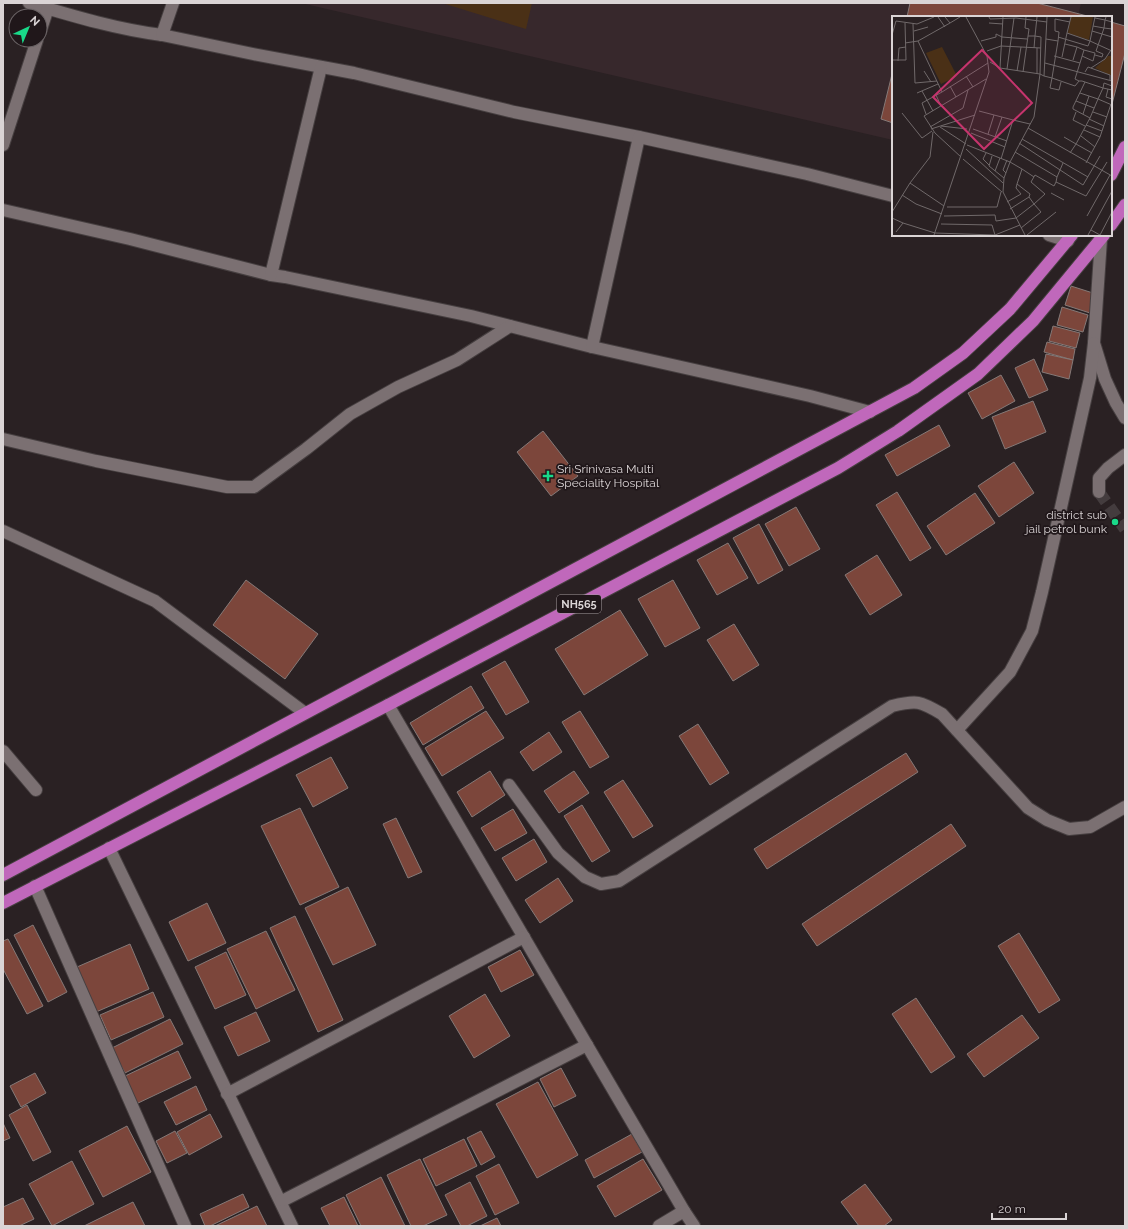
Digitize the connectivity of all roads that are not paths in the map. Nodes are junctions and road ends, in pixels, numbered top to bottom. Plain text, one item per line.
1 (29, 3) edge
2 (173, 3) edge
3 (48, 8) joint
4 (162, 35) junction
5 (35, 48) edge
6 (321, 67) junction
7 (639, 137) junction
8 (3, 144) edge
9 (1125, 147) edge
10 (1112, 173) edge
11 (892, 196) edge
12 (1125, 205) edge
13 (3, 210) edge
14 (1112, 224) edge
15 (1056, 236) edge
16 (1103, 237) edge
17 (1070, 238) edge
18 (271, 275) junction
19 (510, 326) junction
20 (1094, 343) junction
21 (592, 347) junction
22 (870, 412) junction
23 (1125, 418) edge
24 (3, 439) edge
25 (1125, 455) edge
26 (1099, 492) dead end
27 (3, 532) edge
28 (388, 705) junction
29 (305, 713) junction
30 (957, 730) junction
31 (3, 752) edge
32 (509, 785) dead end
33 (36, 790) dead end
34 (1125, 807) edge
35 (109, 848) junction
36 (3, 875) edge
37 (35, 886) junction
38 (3, 903) edge
39 (524, 937) junction
40 (587, 1045) junction
41 (227, 1094) junction
42 (280, 1200) junction
43 (684, 1211) junction
44 (185, 1226) edge
45 (292, 1226) edge
46 (659, 1226) edge
47 (694, 1226) edge

1 - 3 street
2 - 4 street
3 - 4 street
4 - 6 street
5 - 8 street
6 - 7 street
6 - 18 street
7 - 11 street
7 - 21 street
9 - 10 highway
12 - 14 highway
13 - 18 street
15 - 17 street
16 - 20 street
16 - 28 highway, NH565
17 - 22 highway, NH565
18 - 19 street
19 - 21 street
19 - 24 street
20 - 23 street
20 - 30 street
21 - 22 street
22 - 29 highway, NH565
25 - 26 street
27 - 29 street
28 - 35 highway, NH565
28 - 39 street
29 - 36 highway, NH565
30 - 32 street
30 - 34 street
31 - 33 street
35 - 37 highway, NH565
35 - 41 street
37 - 38 highway, NH565
37 - 44 street
39 - 40 street
39 - 41 street
40 - 42 street
40 - 43 street
41 - 42 street
42 - 45 street
43 - 46 street
43 - 47 street

